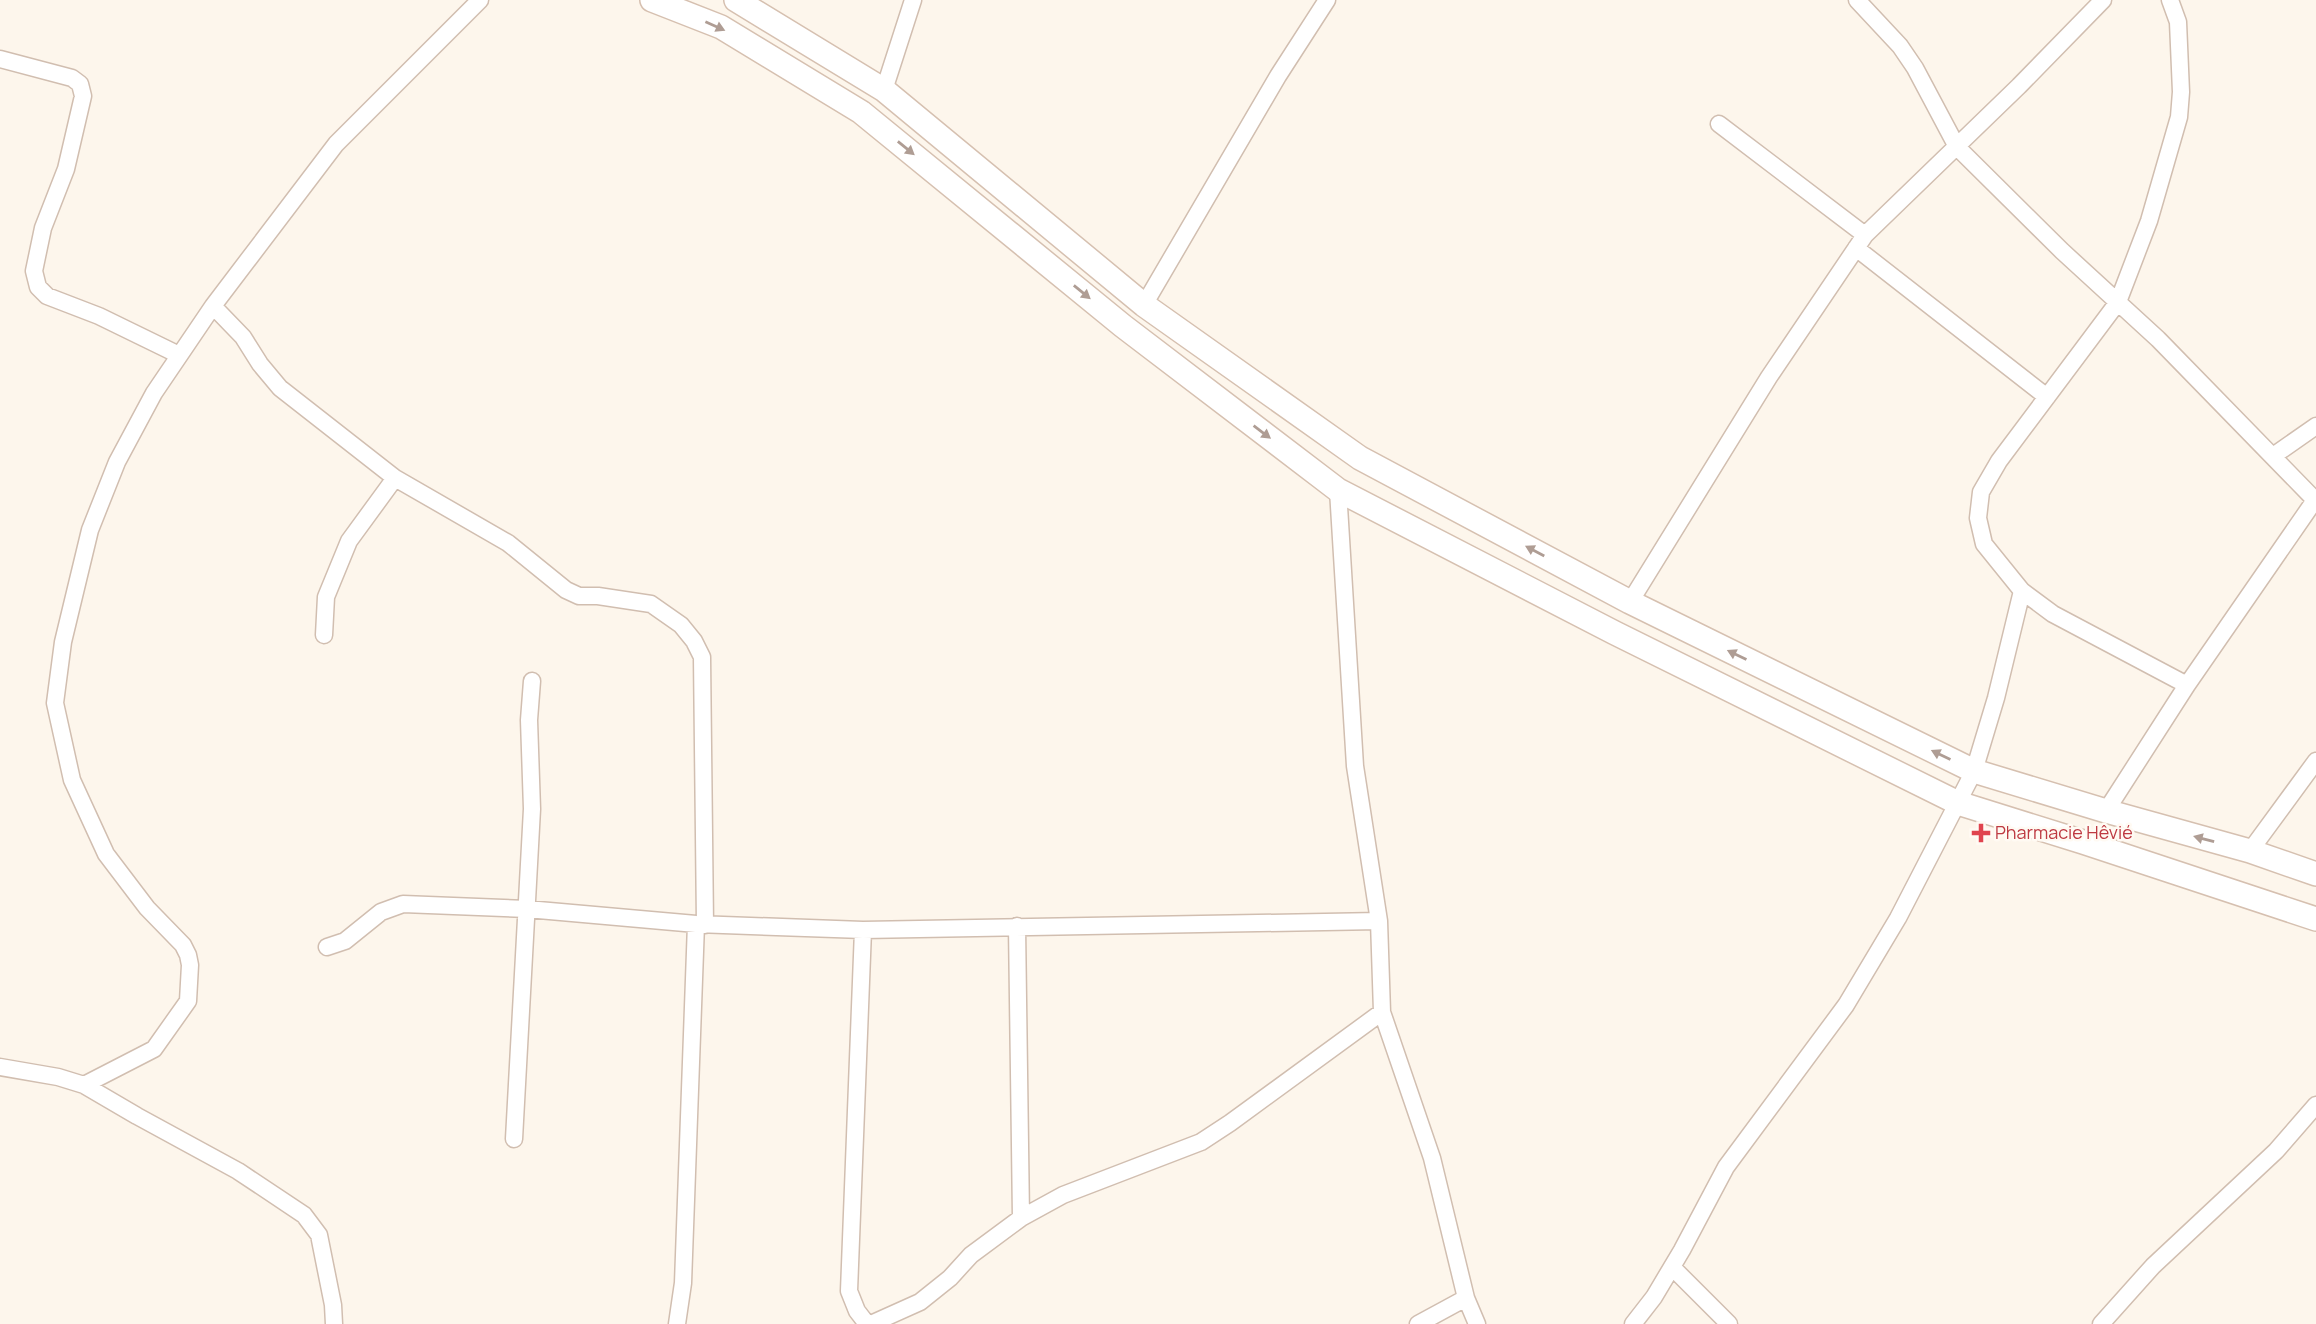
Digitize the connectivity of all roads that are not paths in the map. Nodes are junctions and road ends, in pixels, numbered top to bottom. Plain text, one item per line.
1 (480, 0) edge
2 (652, 0) edge
3 (736, 0) edge
4 (913, 0) edge
5 (1327, 0) edge
6 (1857, 0) edge
7 (2103, 0) edge
8 (2170, 0) edge
9 (0, 59) edge
10 (884, 90) junction
11 (1720, 124) dead end
12 (1957, 146) junction
13 (1861, 241) junction
14 (2118, 302) junction
15 (1144, 305) junction
16 (213, 306) junction
17 (179, 355) junction
18 (2047, 397) junction
19 (2316, 426) edge
20 (2273, 456) junction
21 (395, 478) junction
22 (1338, 490) junction
23 (2315, 500) edge
24 (2022, 591) junction
25 (1630, 602) junction
26 (324, 635) dead end
27 (532, 681) dead end
28 (2187, 685) junction
29 (2316, 761) edge
30 (1974, 771) junction
31 (1958, 803) junction
32 (2106, 811) junction
33 (2250, 851) junction
34 (2316, 874) edge
35 (527, 909) junction
36 (2316, 919) edge
37 (1379, 921) junction
38 (700, 925) junction
39 (1017, 926) junction
40 (863, 930) junction
41 (327, 947) dead end
42 (1382, 1012) junction
43 (0, 1067) edge
44 (84, 1085) junction
45 (2316, 1105) edge
46 (514, 1139) dead end
47 (1021, 1218) junction
48 (1672, 1266) junction
49 (1466, 1298) junction
50 (334, 1324) edge
51 (677, 1324) edge
52 (869, 1324) edge
53 (1418, 1324) edge
54 (1477, 1324) edge
55 (1633, 1324) edge
56 (1729, 1324) edge
57 (2101, 1324) edge

1 - 16 street
2 -> 22 street
3 - 10 street
4 - 10 street
5 - 15 street
6 - 12 street
7 - 12 street
8 - 14 street
9 - 17 street
10 - 15 street
11 - 13 street
12 - 13 street
12 - 14 street
13 - 18 street
13 - 25 street
14 - 18 street
14 - 20 street
25 -> 15 street
16 - 17 street
16 - 21 street
17 - 44 street
18 - 24 street
19 - 20 street
20 - 23 street
21 - 26 street
21 - 38 street
22 - 31 street
22 - 37 street
23 - 28 street
24 - 28 street
24 - 30 street
30 -> 25 street
27 - 35 street
28 - 32 street
29 - 33 street
30 - 31 street
30 - 32 street
31 - 36 street
31 - 48 street
33 -> 32 street
33 - 34 street
35 - 38 street
35 - 41 street
35 - 46 street
37 - 39 street
37 - 42 street
38 - 40 street
38 - 51 street
39 - 40 street
39 - 47 street
40 - 52 street
42 - 47 street
42 - 49 street
43 - 44 street
44 - 50 street
45 - 57 street
47 - 52 street
48 - 55 street
48 - 56 street
49 - 53 street
49 - 54 street

